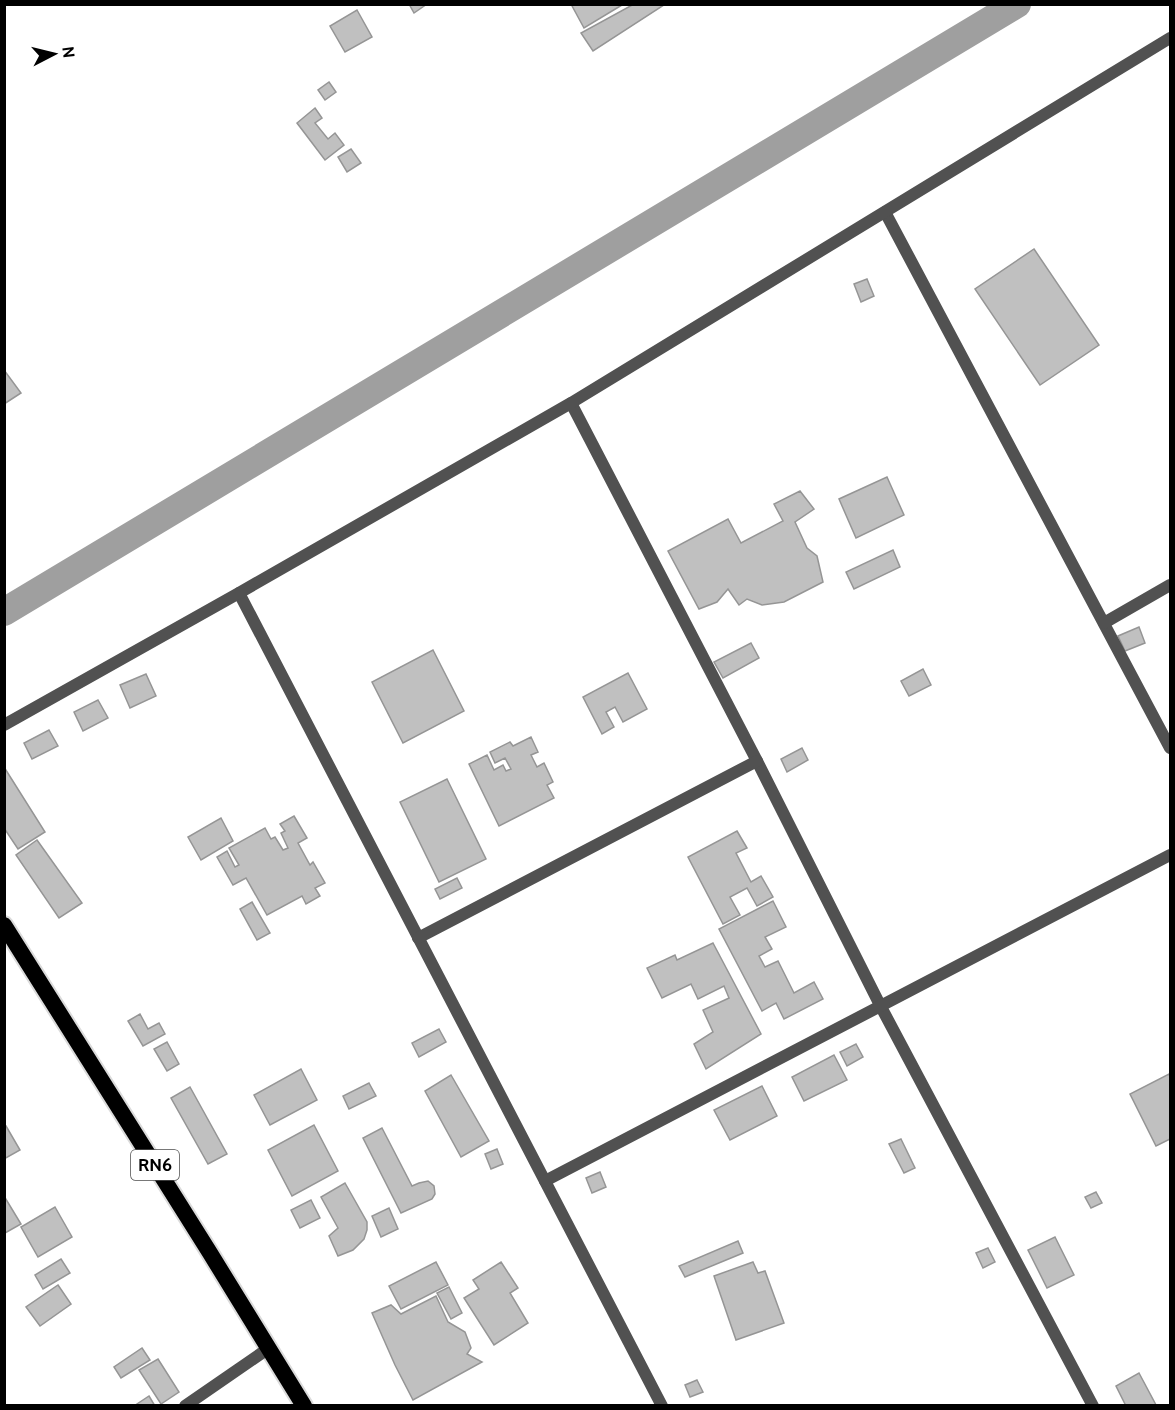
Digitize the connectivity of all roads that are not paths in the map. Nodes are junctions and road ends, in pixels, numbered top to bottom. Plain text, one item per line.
1 (1170, 38) edge
2 (885, 212) junction
3 (571, 404) junction
4 (1170, 585) edge
5 (239, 593) junction
6 (1104, 623) junction
7 (4, 725) edge
8 (1170, 748) edge
9 (757, 762) junction
10 (1170, 855) edge
11 (4, 926) edge
12 (418, 938) junction
13 (880, 1005) junction
14 (544, 1181) junction
15 (269, 1348) junction
16 (185, 1406) edge
17 (304, 1406) edge
18 (662, 1406) edge
19 (1093, 1406) edge

1 - 2 street
2 - 3 street
2 - 6 street
3 - 5 street
3 - 9 street
4 - 6 street
5 - 7 street
5 - 12 street
6 - 8 street
9 - 12 street
9 - 13 street
10 - 13 street
11 - 15 highway, RN6
12 - 14 street
13 - 14 street
13 - 19 street
14 - 18 street
15 - 16 street
15 - 17 highway, RN6

